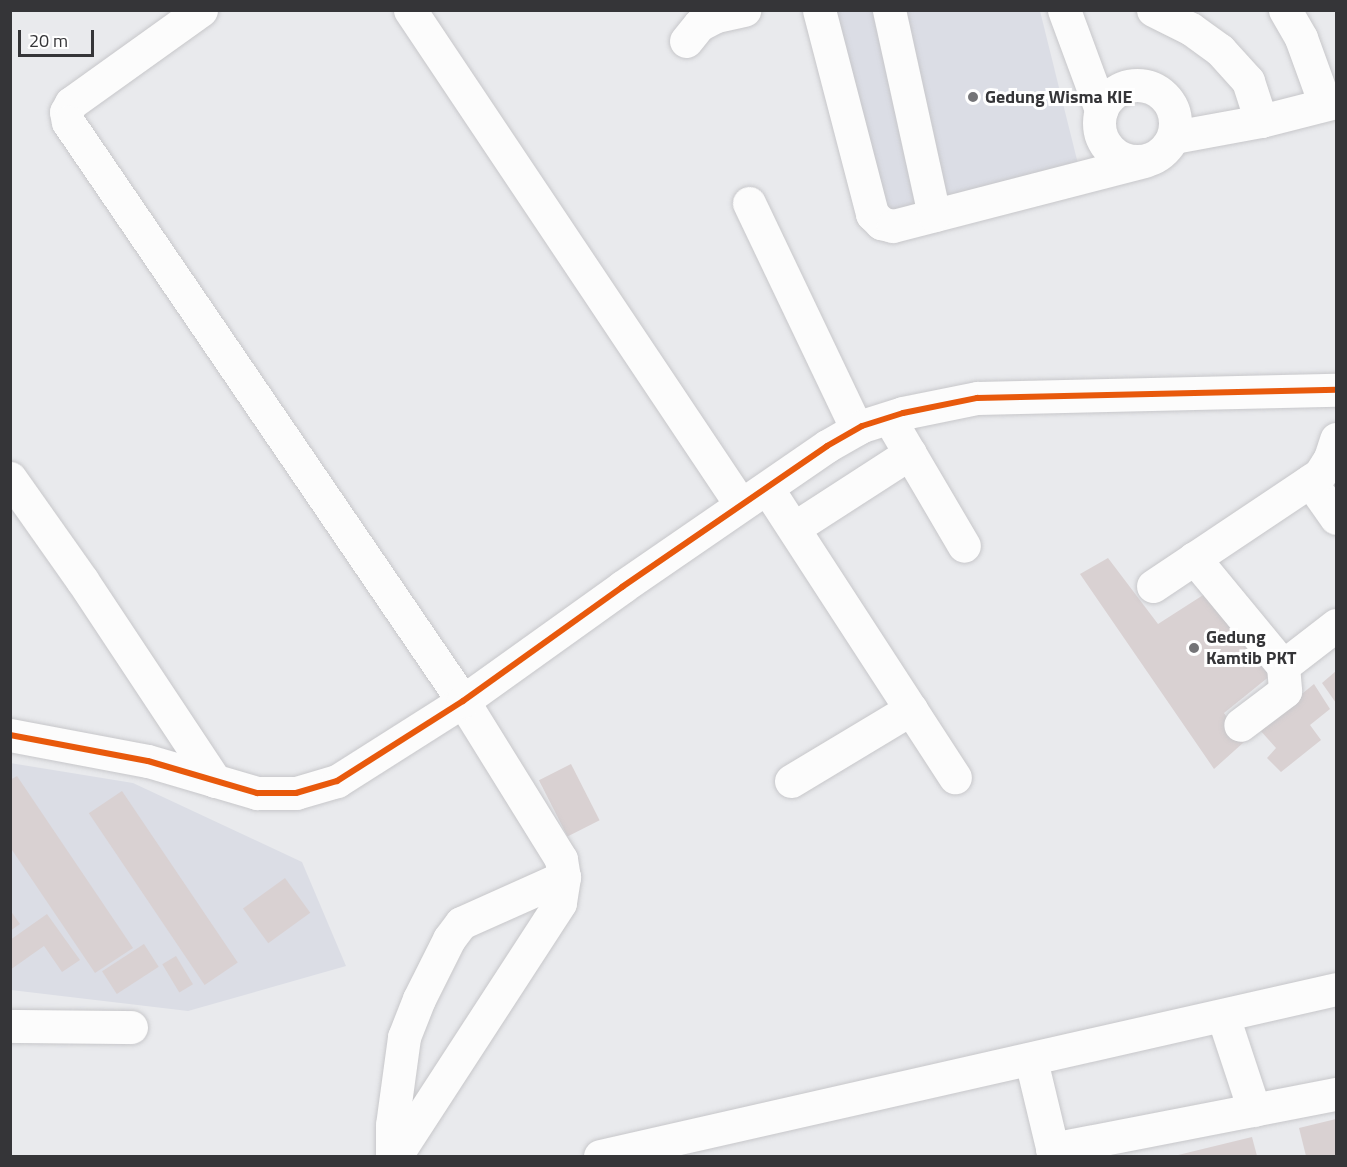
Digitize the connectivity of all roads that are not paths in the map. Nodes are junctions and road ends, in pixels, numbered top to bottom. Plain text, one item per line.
1 (201, 10) edge
2 (410, 10) edge
3 (744, 10) edge
4 (819, 10) edge
5 (889, 10) edge
6 (1064, 10) edge
7 (1153, 10) edge
8 (1285, 10) edge
9 (686, 40) dead end
10 (1331, 103) edge
11 (1101, 110) junction
12 (1261, 121) junction
13 (1174, 137) junction
14 (1144, 161) junction
15 (749, 203) dead end
16 (934, 215) junction
17 (1336, 390) edge
18 (889, 418) junction
19 (856, 429) junction
20 (1336, 439) edge
21 (910, 453) junction
22 (10, 478) edge
23 (1310, 481) junction
24 (754, 496) junction
25 (1336, 518) edge
26 (794, 528) junction
27 (964, 546) dead end
28 (1194, 558) junction
29 (1153, 586) dead end
30 (1336, 625) edge
31 (1283, 666) junction
32 (463, 701) junction
33 (912, 709) junction
34 (1240, 725) dead end
35 (10, 735) edge
36 (955, 777) dead end
37 (215, 781) junction
38 (791, 781) dead end
39 (564, 877) junction
40 (1336, 989) edge
41 (1223, 1016) junction
42 (10, 1026) edge
43 (131, 1027) dead end
44 (1031, 1060) junction
45 (1336, 1094) edge
46 (1254, 1110) junction
47 (1053, 1153) edge
48 (394, 1156) edge
49 (600, 1156) edge

1 - 32 street
2 - 24 street
3 - 9 street
4 - 16 street
5 - 16 street
6 - 11 street
7 - 12 street
8 - 10 street
10 - 12 street
11 - 13 street
11 - 14 street
12 - 13 street
13 - 14 street
14 - 16 street
15 - 19 street
17 - 18 street
18 - 19 street
18 - 21 street
19 - 24 street
20 - 23 street
21 - 26 street
21 - 27 street
22 - 37 street
23 - 25 street
23 - 28 street
24 - 26 street
24 - 32 street
26 - 33 street
28 - 29 street
28 - 31 street
30 - 31 street
31 - 34 street
32 - 37 street
32 - 39 street
33 - 36 street
33 - 38 street
35 - 37 street
39 - 48 street
39 - 48 street
40 - 41 street
41 - 44 street
41 - 46 street
42 - 43 street
44 - 47 street
44 - 49 street
45 - 46 street
46 - 47 street

